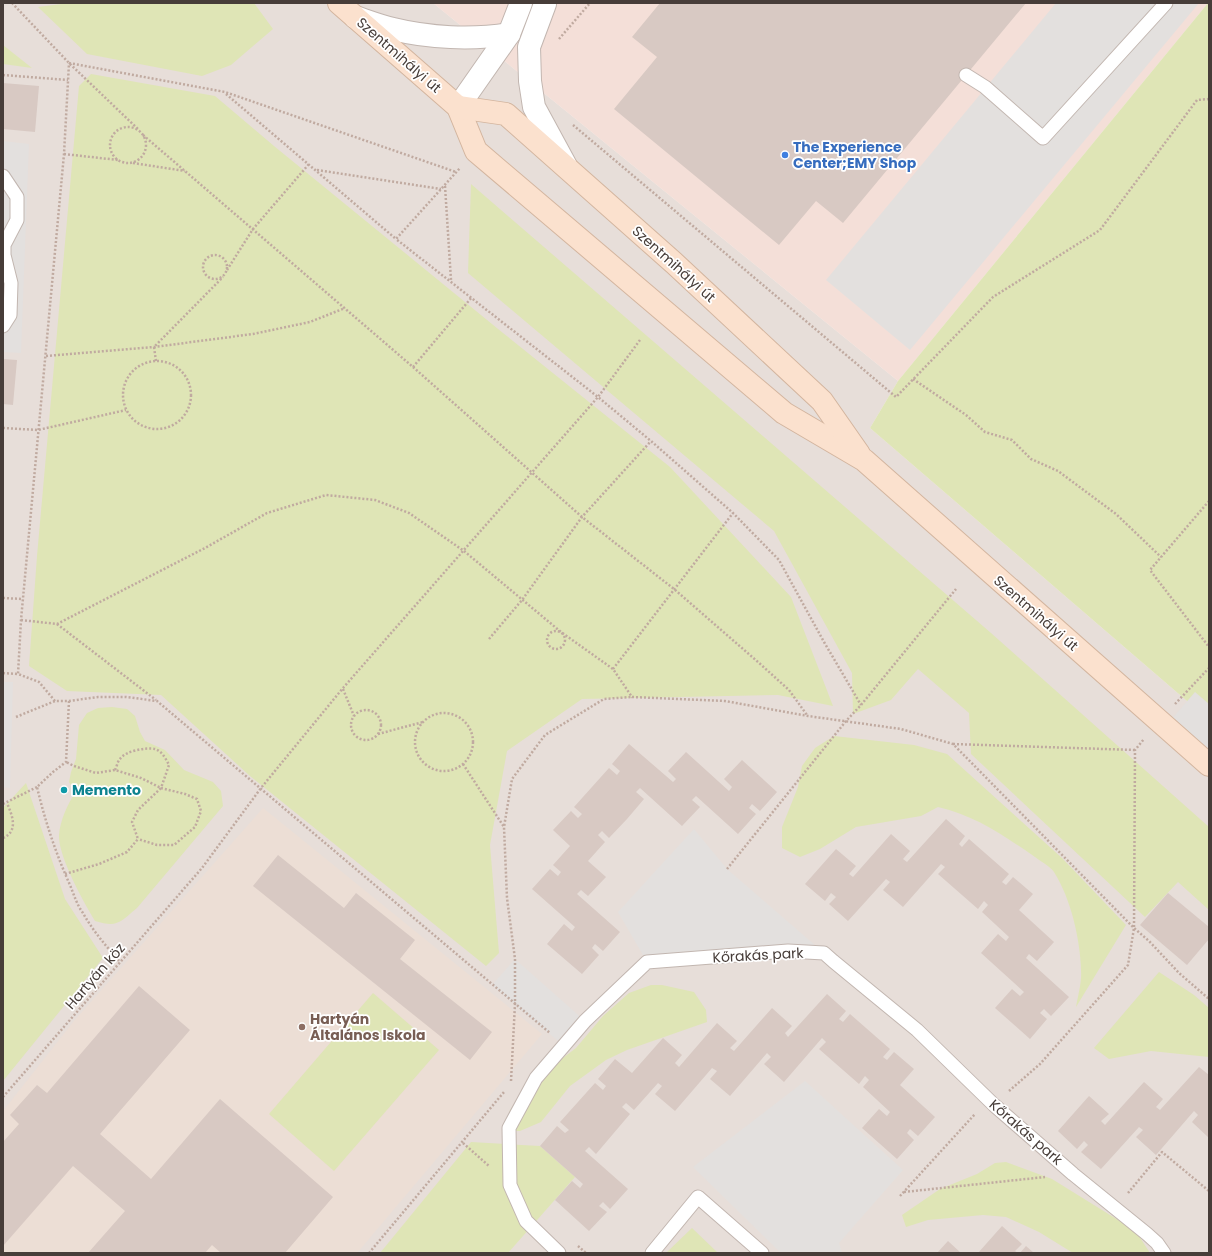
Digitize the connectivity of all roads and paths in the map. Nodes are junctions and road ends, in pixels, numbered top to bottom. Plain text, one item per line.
1 (12, 3) edge
2 (521, 3) edge
3 (1166, 3) edge
4 (545, 4) edge
5 (347, 10) edge
6 (509, 34) junction
7 (69, 63) junction
8 (966, 74) dead end
9 (3, 75) edge
10 (68, 80) junction
11 (225, 92) junction
12 (1209, 99) edge
13 (458, 107) junction
14 (568, 121) dead end
15 (139, 130) junction
16 (143, 135) junction
17 (476, 150) junction
18 (64, 154) junction
19 (119, 160) junction
20 (130, 163) junction
21 (309, 164) junction
22 (568, 169) junction
23 (316, 170) junction
24 (185, 171) junction
25 (456, 172) junction
26 (3, 176) edge
27 (445, 185) junction
28 (441, 189) junction
29 (253, 229) junction
30 (396, 239) junction
31 (4, 245) edge
32 (227, 270) junction
33 (223, 277) junction
34 (451, 281) junction
35 (472, 297) junction
36 (345, 308) junction
37 (3, 326) edge
38 (640, 340) dead end
39 (154, 347) junction
40 (46, 356) junction
41 (156, 361) junction
42 (413, 367) junction
43 (913, 379) junction
44 (598, 397) junction
45 (126, 410) junction
46 (3, 428) edge
47 (38, 430) junction
48 (651, 441) junction
49 (864, 460) junction
50 (532, 472) junction
51 (1209, 501) edge
52 (733, 513) junction
53 (582, 517) junction
54 (464, 551) junction
55 (1161, 557) junction
56 (674, 589) junction
57 (956, 589) dead end
58 (3, 598) edge
59 (23, 599) junction
60 (522, 600) junction
61 (21, 620) junction
62 (57, 624) junction
63 (561, 632) junction
64 (489, 639) dead end
65 (1209, 647) edge
66 (1209, 668) edge
67 (613, 669) junction
68 (3, 673) edge
69 (18, 674) junction
70 (343, 688) junction
71 (632, 698) junction
72 (55, 701) junction
73 (70, 701) junction
74 (157, 701) junction
75 (861, 705) junction
76 (354, 716) junction
77 (808, 716) junction
78 (16, 717) dead end
79 (846, 721) junction
80 (1159, 721) junction
81 (423, 722) junction
82 (377, 735) junction
83 (953, 744) junction
84 (1135, 750) junction
85 (66, 762) junction
86 (463, 764) junction
87 (1209, 765) edge
88 (115, 770) junction
89 (37, 787) junction
90 (161, 788) junction
91 (262, 788) junction
92 (7, 803) junction
93 (3, 804) edge
94 (504, 827) junction
95 (3, 838) edge
96 (138, 839) junction
97 (726, 869) dead end
98 (65, 874) junction
99 (1134, 928) junction
100 (120, 962) junction
101 (1209, 999) edge
102 (516, 1004) junction
103 (553, 1035) dead end
104 (515, 1079) dead end
105 (506, 1090) dead end
106 (3, 1097) edge
107 (991, 1102) junction
108 (1073, 1174) junction
109 (1209, 1191) edge
110 (904, 1192) junction
111 (900, 1196) dead end
112 (1116, 1207) junction
113 (369, 1253) edge
114 (559, 1253) edge
115 (652, 1253) edge
116 (762, 1253) edge
117 (1164, 1253) edge

1 - 7 path
2 - 6 street
3 - 8 lane
4 - 6 street
4 - 22 street
5 - 6 street
5 - 13 main road, Szentmihályi út
6 - 13 street
7 - 10 path
7 - 11 path
7 - 15 path
9 - 10 path
10 - 18 path
11 - 21 path
11 - 25 path
12 - 43 path
13 - 17 main road, Szentmihályi út
13 - 22 main road, Szentmihályi út
14 - 43 path
15 - 16 path
15 - 19 path
16 - 20 path
16 - 24 path
17 - 25 path
17 - 49 main road, Szentmihályi út
18 - 19 path
18 - 40 path
19 - 20 path
20 - 24 path
21 - 23 path
21 - 29 path
22 - 49 main road, Szentmihályi út
23 - 28 path
23 - 30 path
24 - 29 path
25 - 27 path
26 - 31 lane
27 - 28 path
27 - 34 path
28 - 30 path
29 - 32 path
29 - 36 path
30 - 34 path
31 - 37 lane
32 - 33 path
32 - 33 path
33 - 39 path
34 - 35 path
35 - 42 path
35 - 44 path
36 - 39 path
36 - 42 path
38 - 44 path, Hartyán köz
39 - 40 path
39 - 41 path
40 - 47 path
41 - 45 path
41 - 45 path
42 - 50 path
43 - 55 path
44 - 48 path
44 - 50 path, Hartyán köz
45 - 47 path
46 - 47 path
47 - 59 path
48 - 52 path
48 - 53 path
49 - 80 main road, Szentmihályi út
50 - 53 path
50 - 54 path, Hartyán köz
51 - 55 path
52 - 56 path
52 - 75 path
53 - 56 path
53 - 60 path
54 - 60 path
54 - 62 path
54 - 70 path, Hartyán köz
55 - 65 path
56 - 67 path
56 - 77 path
57 - 75 path
58 - 59 path
59 - 61 path
60 - 63 path
60 - 64 path
61 - 62 path
61 - 69 path
62 - 74 path
63 - 63 path
63 - 67 path
66 - 80 path
67 - 71 path
68 - 69 path
69 - 72 path
70 - 76 path
70 - 91 path, Hartyán köz
71 - 77 path
71 - 94 path
72 - 73 path
72 - 78 path
73 - 74 path
73 - 85 path
74 - 91 path
75 - 79 path
76 - 82 path
76 - 82 path
77 - 79 path
79 - 83 path
79 - 97 path
80 - 84 path
80 - 87 main road, Szentmihályi út
81 - 82 path
81 - 86 path
81 - 86 path
83 - 84 path
83 - 99 path
84 - 99 path
85 - 88 path
85 - 89 path
86 - 94 path
88 - 90 path
88 - 90 path
89 - 92 path
89 - 98 path
90 - 96 path
90 - 96 path
91 - 100 path, Hartyán köz
91 - 102 path
92 - 93 path
92 - 95 path
94 - 102 path
96 - 98 path
98 - 100 path
99 - 101 path
99 - 107 path
100 - 106 path, Hartyán köz
102 - 103 path
102 - 104 path
105 - 113 path
107 - 108 lane, Kőrakás park
107 - 110 path
107 - 114 lane, Kőrakás park
108 - 110 path
108 - 112 lane, Kőrakás park
109 - 112 path
110 - 111 path
112 - 117 lane, Kőrakás park
115 - 116 lane

